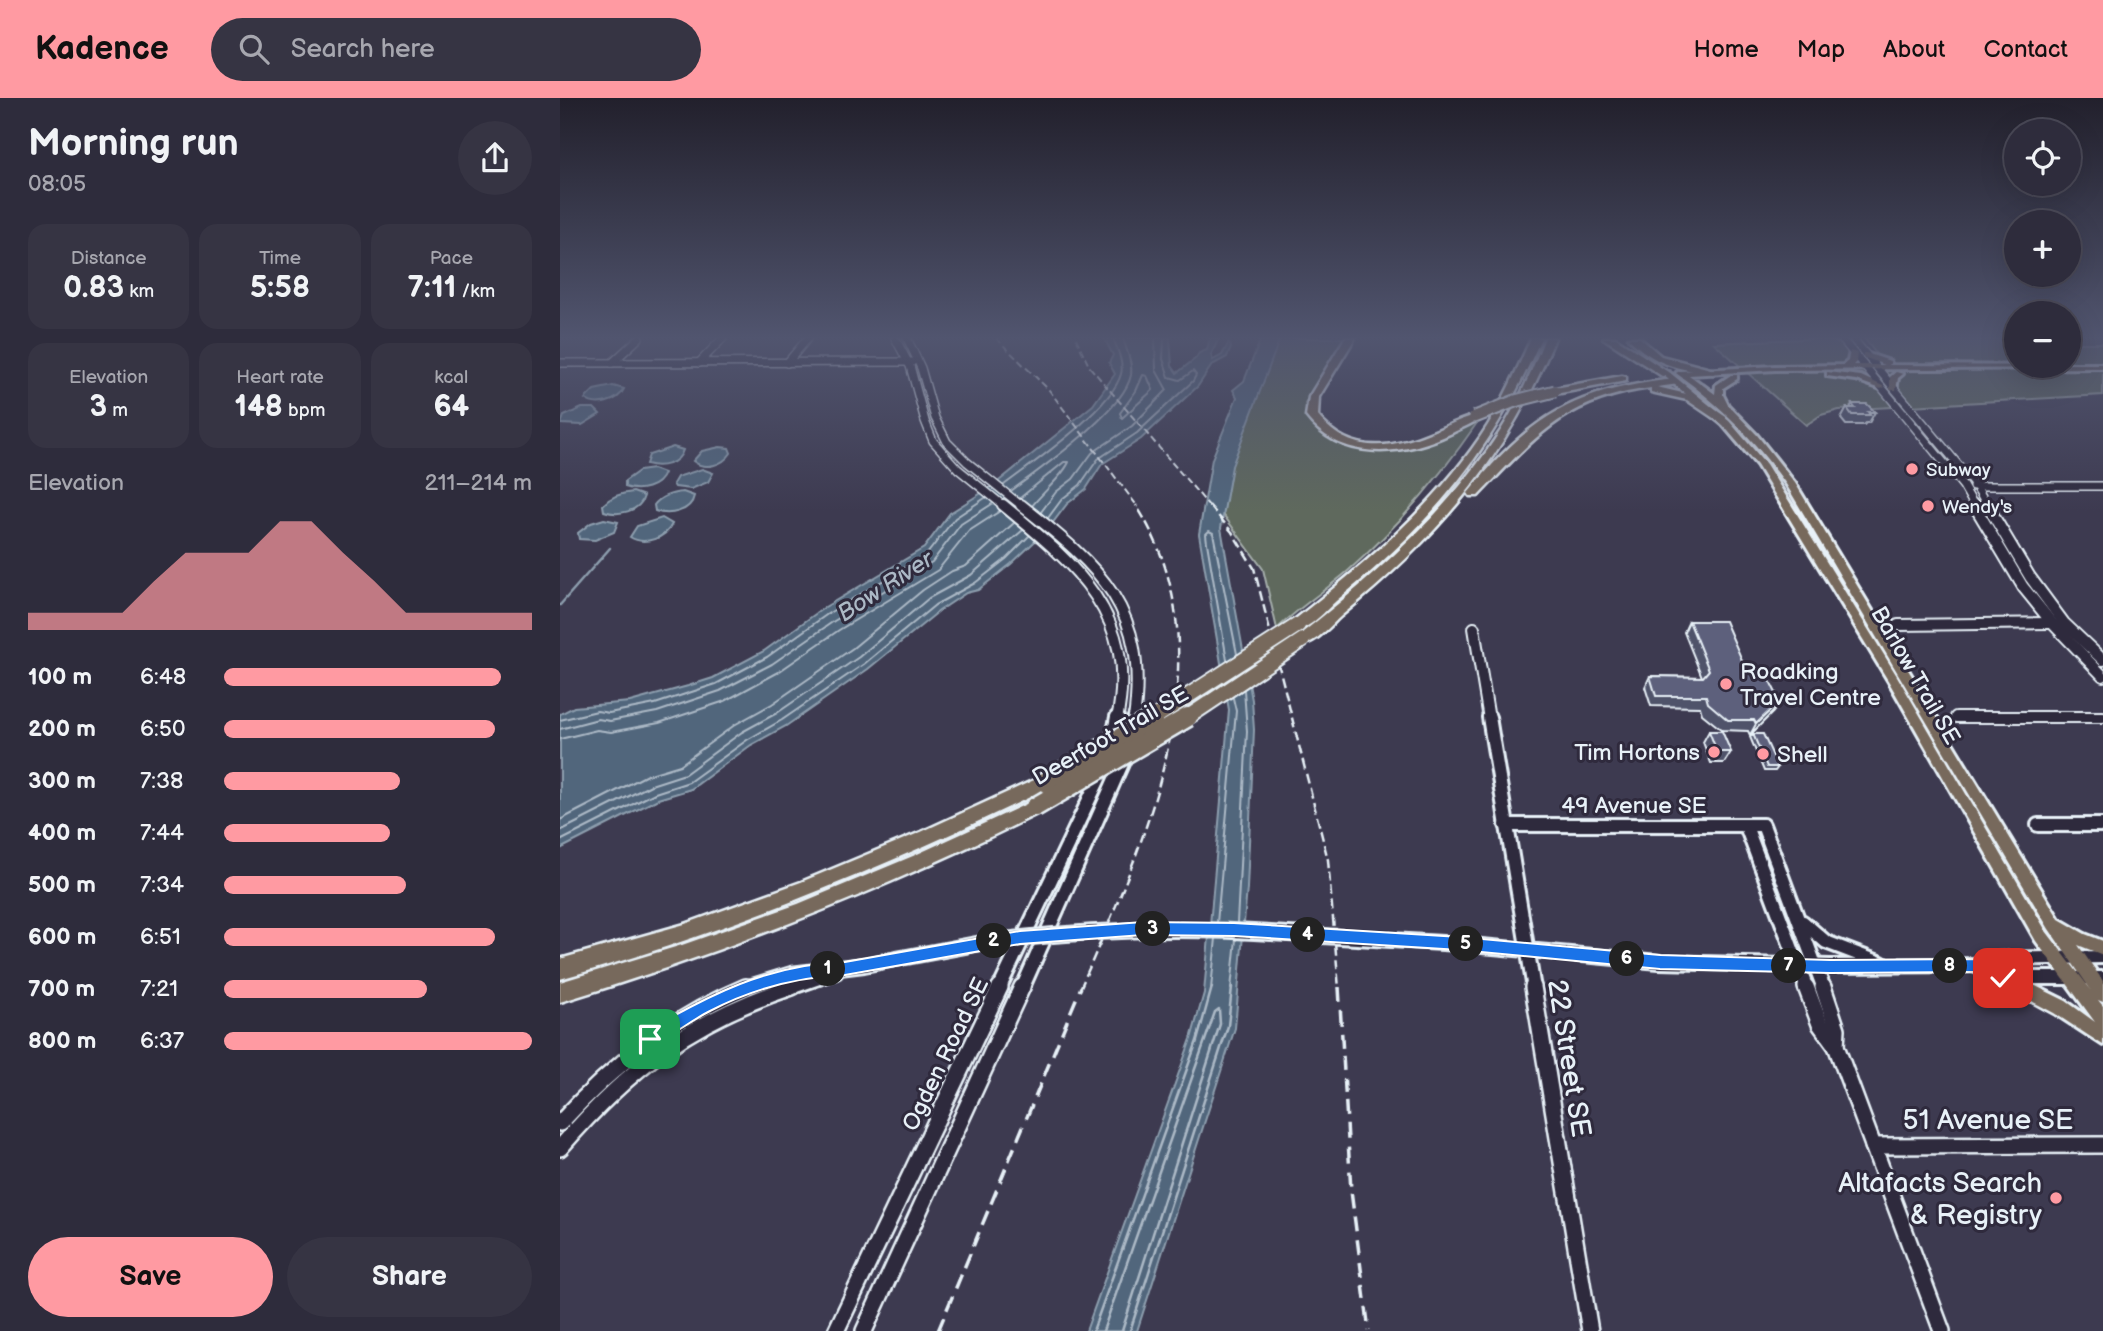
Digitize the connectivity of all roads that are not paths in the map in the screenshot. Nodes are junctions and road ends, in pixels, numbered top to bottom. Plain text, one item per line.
1 (917, 396) edge
2 (929, 396) edge
3 (1315, 396) edge
4 (1503, 396) edge
5 (1511, 396) edge
6 (1526, 396) edge
7 (1537, 396) edge
8 (1601, 396) edge
9 (1608, 396) edge
10 (1682, 396) edge
11 (1695, 396) edge
12 (1712, 396) edge
13 (1719, 396) edge
14 (1888, 396) edge
15 (1899, 396) edge
16 (1594, 398) junction
17 (1727, 407) junction
18 (1721, 419) junction
19 (1469, 463) junction
20 (1963, 486) junction
21 (1976, 486) junction
22 (1995, 486) junction
23 (2103, 486) edge
24 (1995, 517) junction
25 (1429, 530) junction
26 (1051, 536) junction
27 (2012, 570) junction
28 (2026, 570) junction
29 (2052, 623) junction
30 (1898, 625) dead end
31 (1474, 628) dead end
32 (1300, 633) junction
33 (2103, 660) edge
34 (2103, 676) edge
35 (1956, 717) dead end
36 (2103, 717) edge
37 (1506, 825) junction
38 (2038, 825) dead end
39 (2103, 825) edge
40 (1746, 826) junction
41 (1799, 918) junction
42 (2054, 924) junction
43 (2103, 948) edge
44 (1527, 949) junction
45 (2103, 957) edge
46 (2055, 958) junction
47 (2076, 958) junction
48 (1974, 965) junction
49 (1798, 966) junction
50 (1816, 966) junction
51 (1890, 966) junction
52 (845, 968) junction
53 (560, 969) edge
54 (2003, 978) junction
55 (2070, 978) junction
56 (2097, 978) edge
57 (560, 992) edge
58 (2103, 994) edge
59 (2103, 1019) edge
60 (2103, 1037) edge
61 (1836, 1046) junction
62 (560, 1123) edge
63 (2103, 1144) edge
64 (1873, 1146) junction
65 (560, 1148) edge
66 (836, 1331) edge
67 (864, 1331) edge
68 (1590, 1331) edge
69 (1942, 1331) edge

1 - 26 street, Ogden Road SE
2 - 26 street, Ogden Road SE
3 - 7 highway, bridge
4 - 19 highway
5 - 19 highway, Deerfoot Trail SE
6 - 25 highway, Deerfoot Trail SE
8 - 16 highway
9 - 16 highway
10 - 18 highway
11 - 18 main road, Barlow Trail SE
12 - 17 main road, Barlow Trail SE
13 - 17 main road
14 - 20 street
15 - 21 street
16 - 25 highway
17 - 42 main road, Barlow Trail SE
18 - 46 main road, Barlow Trail SE
19 - 32 highway, Deerfoot Trail SE
20 - 21 street
20 - 27 street
21 - 22 street
21 - 24 street
22 - 23 street
22 - 24 street
24 - 28 street
25 - 32 highway, Deerfoot Trail SE
26 - 66 street, Ogden Road SE
26 - 67 street, Ogden Road SE
27 - 28 street
27 - 29 street
28 - 33 street
29 - 30 street
29 - 34 street
31 - 37 street, 22 Street SE
32 - 53 highway, Deerfoot Trail SE, bridge
32 - 57 highway, Deerfoot Trail SE, bridge
35 - 36 street
37 - 40 street, 49 Avenue SE
37 - 44 street, 22 Street SE
38 - 39 street
40 - 41 street, 49 Avenue SE
40 - 49 street
41 - 50 street
41 - 51 street
42 - 43 main road
42 - 47 main road, Barlow Trail SE
44 - 49 street
44 - 52 street, bridge
44 - 68 street, 22 Street SE
45 - 47 street
46 - 47 street
46 - 48 street
46 - 55 main road, Barlow Trail SE
47 - 56 main road, Barlow Trail SE
48 - 51 street
48 - 54 street
49 - 50 street
49 - 61 street
50 - 51 street
50 - 61 street
52 - 62 street
52 - 65 street
54 - 55 street
54 - 60 main road
55 - 56 street
55 - 59 main road, Barlow Trail SE
56 - 58 main road, Barlow Trail SE
61 - 64 street
63 - 64 street, 51 Avenue SE
64 - 69 street

